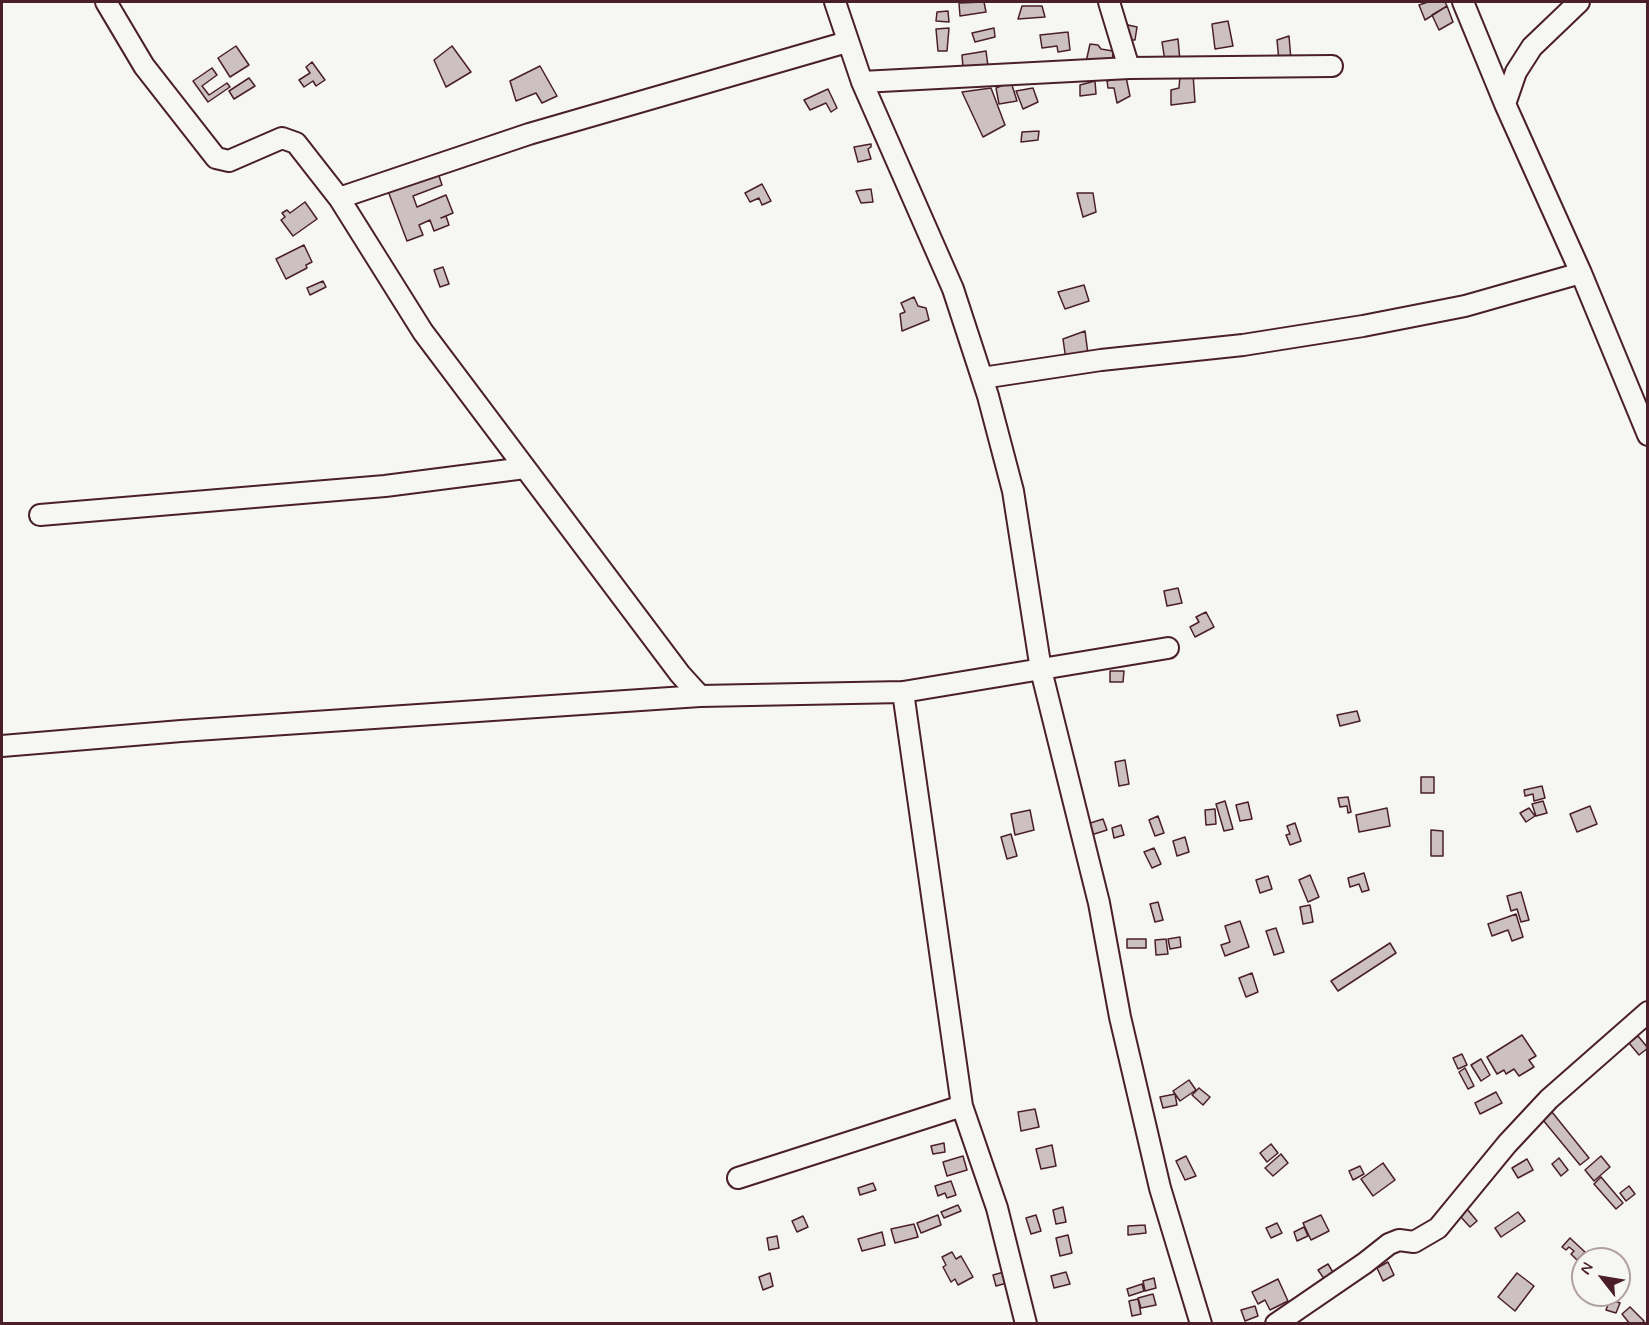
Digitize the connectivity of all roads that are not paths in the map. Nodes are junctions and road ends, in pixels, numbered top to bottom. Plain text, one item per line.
1 (106, 2) edge
2 (835, 2) edge
3 (1109, 2) edge
4 (1463, 2) edge
5 (1579, 2) edge
6 (847, 42) junction
7 (1332, 66) dead end
8 (1129, 68) junction
9 (862, 82) junction
10 (1505, 104) junction
11 (339, 198) junction
12 (1581, 273) junction
13 (982, 378) junction
14 (1647, 435) edge
15 (525, 468) junction
16 (40, 515) dead end
17 (1168, 648) dead end
18 (1041, 670) junction
19 (903, 692) junction
20 (700, 696) junction
21 (2, 746) edge
22 (1647, 1012) edge
23 (962, 1106) junction
24 (738, 1178) dead end
25 (1026, 1323) edge
26 (1201, 1323) edge
27 (1276, 1323) edge

1 - 11 street
2 - 6 street
3 - 8 street
4 - 10 street
5 - 10 street
6 - 9 street
6 - 11 street
7 - 8 street
8 - 9 street
9 - 13 street
10 - 12 street
11 - 15 street
12 - 13 street
12 - 14 street
13 - 18 street
15 - 16 street
15 - 20 street
17 - 18 street
18 - 19 street
18 - 26 street
19 - 20 street
19 - 23 street
20 - 21 street
22 - 27 street
23 - 24 street
23 - 25 street

